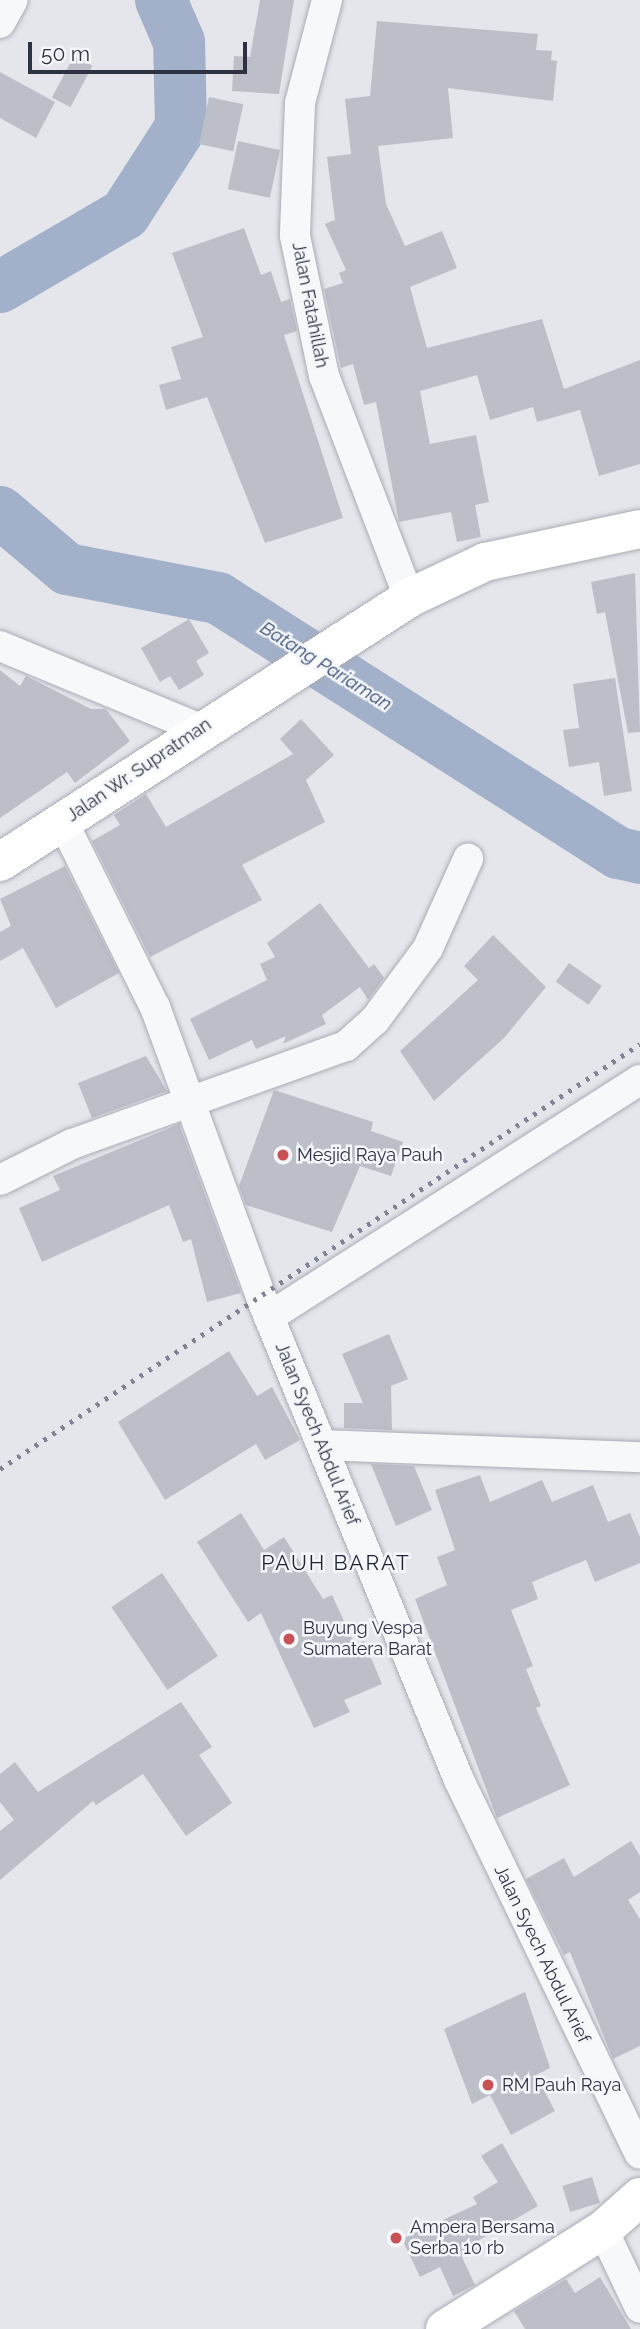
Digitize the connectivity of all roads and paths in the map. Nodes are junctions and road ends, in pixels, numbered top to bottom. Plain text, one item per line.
1 (13, 0) edge
2 (327, 0) edge
3 (0, 23) edge
4 (640, 528) edge
5 (408, 598) junction
6 (0, 646) edge
7 (198, 728) junction
8 (64, 822) junction
9 (468, 859) dead end
10 (0, 862) edge
11 (640, 1080) edge
12 (193, 1105) junction
13 (0, 1180) edge
14 (269, 1317) junction
15 (323, 1445) junction
16 (640, 1457) edge
17 (640, 2154) edge
18 (640, 2197) edge
19 (603, 2230) junction
20 (640, 2308) edge
21 (445, 2329) edge

1 - 3 street
2 - 5 street, Jalan Fatahillah
4 - 5 main road, Jalan Wr. Supratman
5 - 7 main road, Jalan Wr. Supratman
6 - 7 street
7 - 8 main road, Jalan Wr. Supratman
8 - 10 main road, Jalan Wr. Supratman
8 - 12 street, Jalan Syech Abdul Arief
9 - 12 street
11 - 14 street
12 - 13 street
12 - 14 street, Jalan Syech Abdul Arief
14 - 15 street, Jalan Syech Abdul Arief
15 - 16 street
15 - 17 street, Jalan Syech Abdul Arief
18 - 19 main road
19 - 20 street
19 - 21 main road

